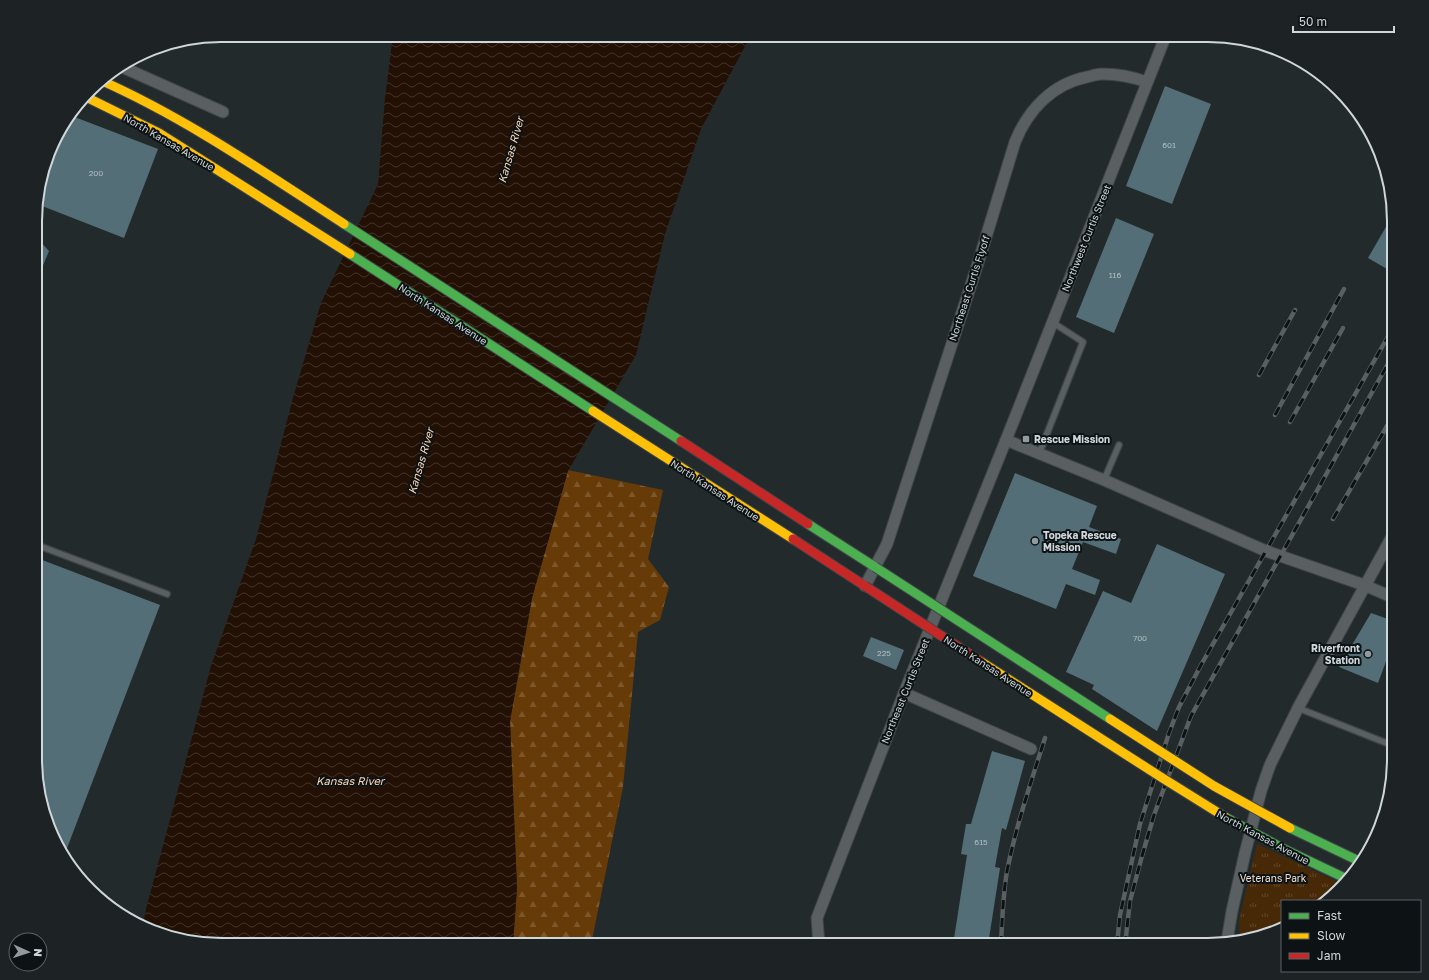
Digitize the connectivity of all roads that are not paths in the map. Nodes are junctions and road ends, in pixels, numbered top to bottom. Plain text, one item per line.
1 (1163, 42) edge
2 (127, 69) edge
3 (1147, 82) junction
4 (107, 83) edge
5 (90, 99) edge
6 (223, 112) dead end
7 (1052, 322) junction
8 (1006, 440) junction
9 (1119, 445) dead end
10 (1039, 454) junction
11 (1104, 480) junction
12 (1387, 545) edge
13 (42, 547) edge
14 (875, 568) junction
15 (1364, 585) junction
16 (865, 586) junction
17 (167, 594) dead end
18 (1387, 595) edge
19 (904, 693) junction
20 (1298, 708) junction
21 (1387, 743) edge
22 (1031, 749) dead end
23 (1356, 860) edge
24 (1343, 877) edge
25 (1228, 937) edge
26 (819, 938) edge

1 - 3 street, Northwest Curtis Street
2 - 6 street
3 - 7 street, Northwest Curtis Street
3 - 14 street, Northeast Curtis Flyoff
4 - 14 main road, North Kansas Avenue
5 - 16 main road, North Kansas Avenue
7 - 8 street, Northwest Curtis Street
7 - 10 lane
8 - 10 street
8 - 19 street, Northeast Curtis Street
9 - 11 lane
10 - 11 street
11 - 15 street
12 - 15 street
13 - 17 lane
14 - 16 street, Northeast Curtis Flyoff
14 - 23 main road, North Kansas Avenue, bridge
15 - 18 street
15 - 20 street
16 - 24 main road, North Kansas Avenue, bridge
19 - 22 street
19 - 26 street, Northeast Curtis Street
20 - 21 lane
20 - 25 street

